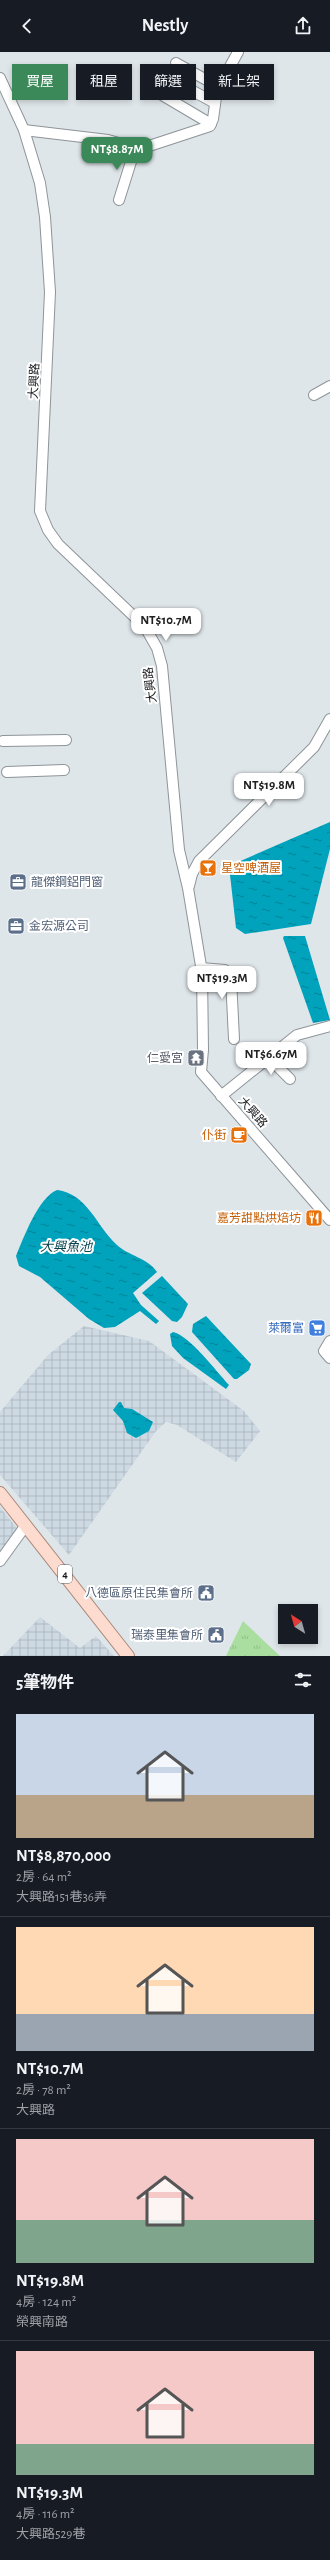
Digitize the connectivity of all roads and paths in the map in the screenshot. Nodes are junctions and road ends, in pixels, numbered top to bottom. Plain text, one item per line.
1 (238, 52) edge
2 (176, 63) dead end
3 (231, 64) edge
4 (0, 78) edge
5 (204, 79) edge
6 (196, 92) edge
7 (170, 100) edge
8 (216, 100) edge
9 (215, 103) junction
10 (211, 124) junction
11 (24, 130) junction
12 (135, 149) junction
13 (119, 200) dead end
14 (330, 386) edge
15 (314, 395) dead end
16 (330, 719) edge
17 (66, 740) dead end
18 (3, 741) dead end
19 (64, 770) dead end
20 (6, 772) dead end
21 (188, 888) junction
22 (201, 968) junction
23 (330, 1026) edge
24 (234, 1039) dead end
25 (267, 1056) junction
26 (290, 1080) dead end
27 (220, 1096) junction
28 (330, 1220) edge
29 (330, 1341) edge
30 (330, 1358) edge
31 (0, 1493) edge
32 (26, 1525) junction
33 (0, 1561) edge
34 (128, 1656) edge

1 - 3 street
2 - 5 street
4 - 11 street, 大興路
6 - 9 street
7 - 10 street
8 - 9 street
9 - 10 street
10 - 12 street
11 - 12 street
11 - 21 street, 大興路
12 - 13 street
14 - 15 street
16 - 21 street
17 - 18 street
19 - 20 street
21 - 22 street, 大興路
22 - 24 street
22 - 27 street, 大興路
23 - 25 street
25 - 26 street
25 - 27 street
27 - 28 street, 大興路
29 - 30 street
31 - 32 main road, 4
32 - 33 street
32 - 34 main road, 4

